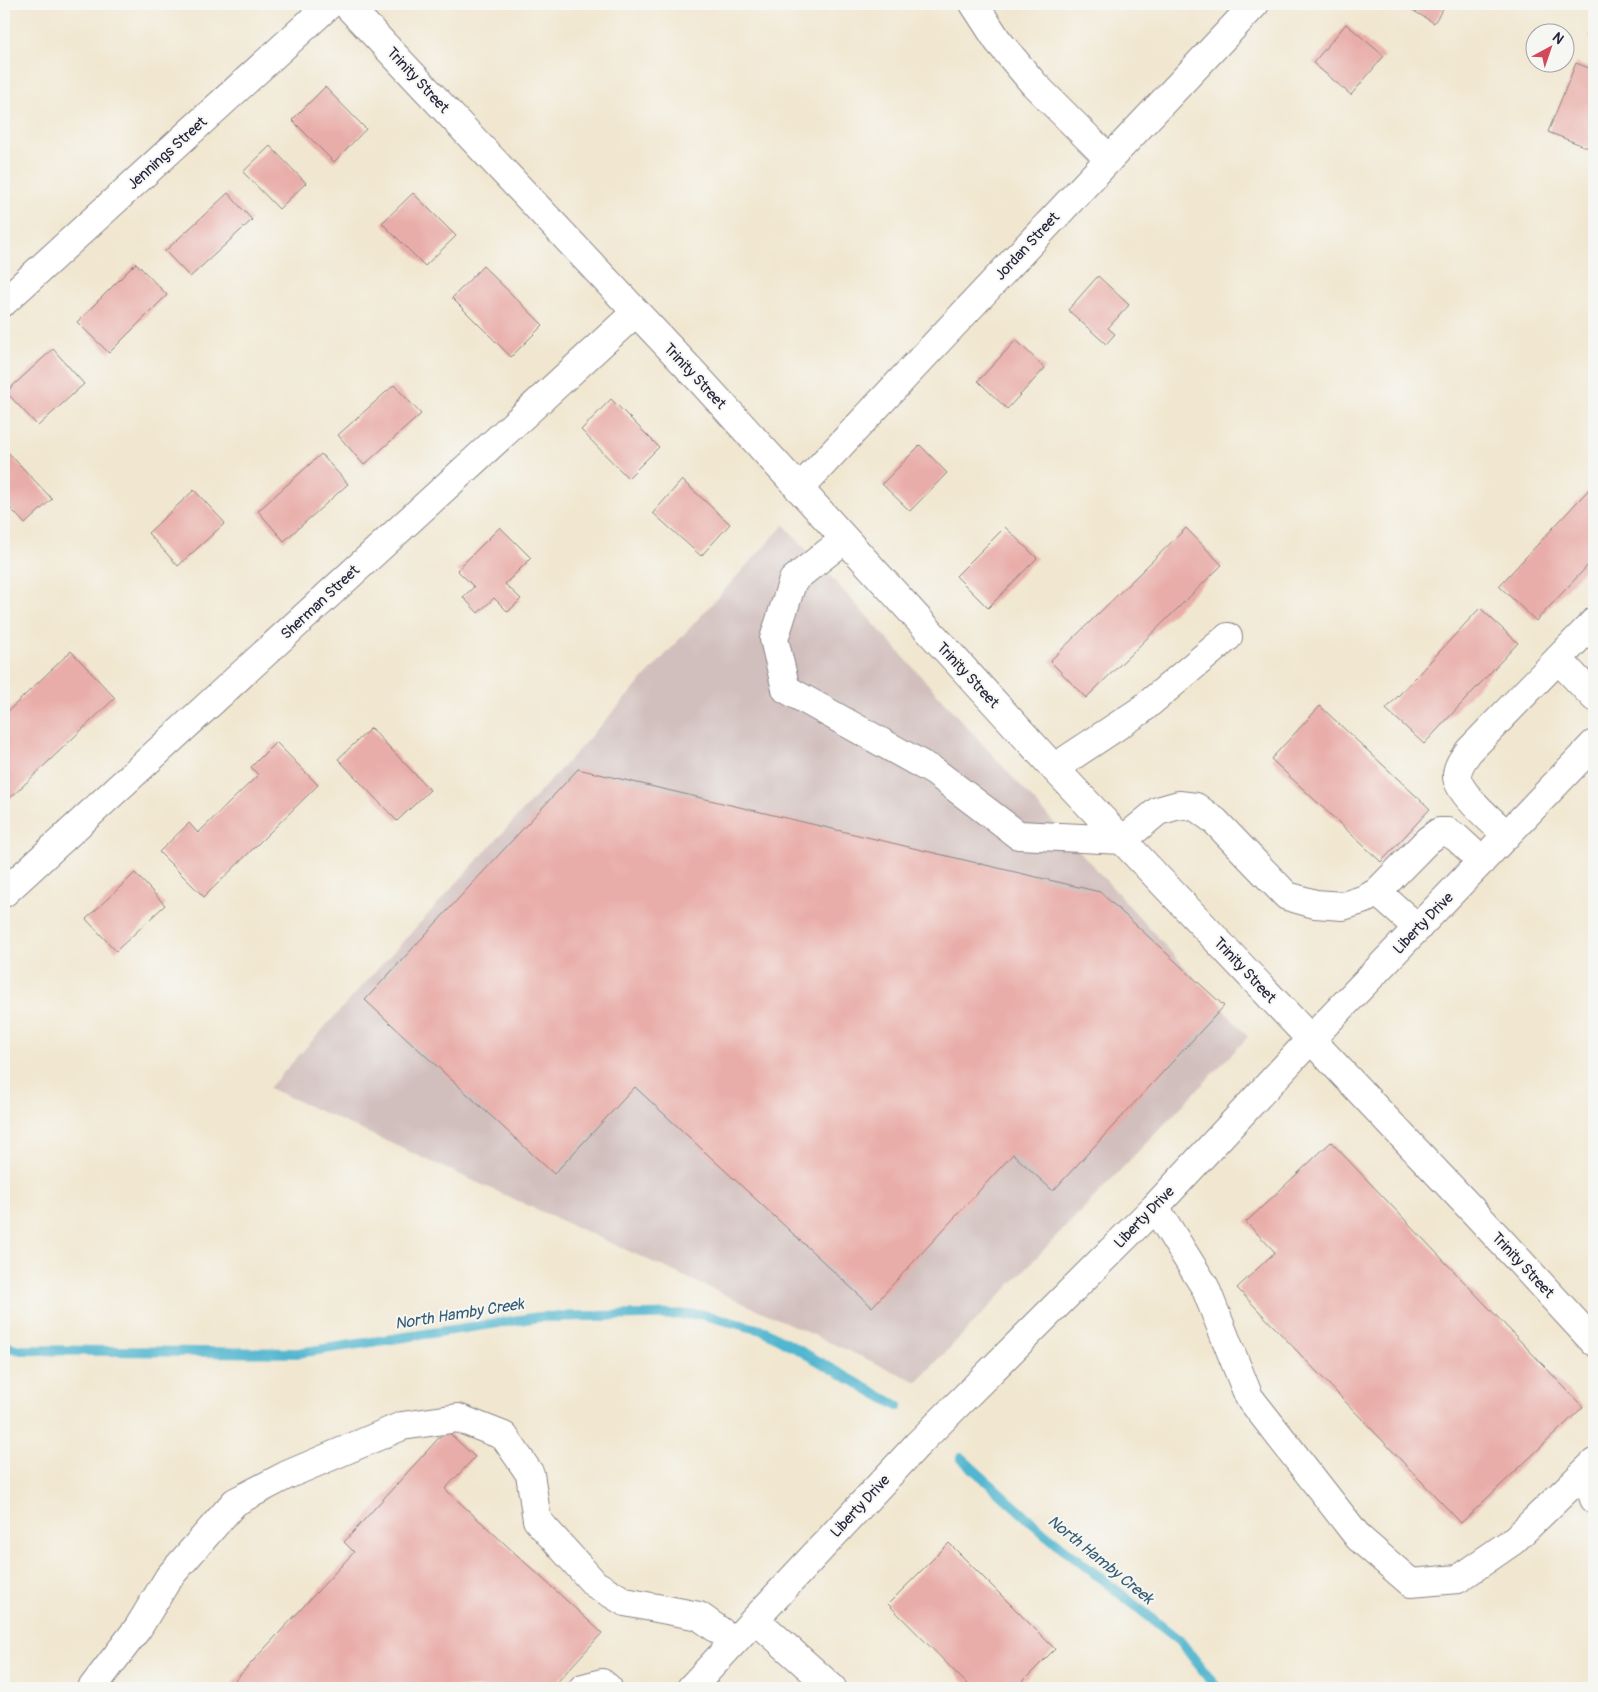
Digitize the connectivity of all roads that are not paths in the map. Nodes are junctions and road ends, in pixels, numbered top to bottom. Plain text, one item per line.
1 (330, 4) edge
2 (346, 4) edge
3 (974, 4) edge
4 (1255, 4) edge
5 (1109, 159) junction
6 (4, 302) edge
7 (636, 312) junction
8 (799, 489) junction
9 (845, 539) junction
10 (1594, 622) edge
11 (1228, 637) dead end
12 (1558, 659) junction
13 (1594, 697) edge
14 (1594, 744) edge
15 (1054, 768) junction
16 (1507, 836) junction
17 (1123, 840) junction
18 (1482, 861) junction
19 (1377, 892) junction
20 (4, 893) edge
21 (1418, 928) junction
22 (1310, 1040) junction
23 (1155, 1207) junction
24 (1594, 1342) edge
25 (1590, 1467) edge
26 (1594, 1499) edge
27 (755, 1619) junction
28 (734, 1641) junction
29 (92, 1688) edge
30 (583, 1688) edge
31 (608, 1688) edge
32 (691, 1688) edge
33 (832, 1688) edge

1 - 6 street, Jennings Street
2 - 7 street, Trinity Street
3 - 5 street
4 - 5 street, Jordan Street
5 - 8 street, Jordan Street
7 - 8 street, Trinity Street
7 - 20 street, Sherman Street
8 - 9 street, Trinity Street
9 - 15 street, Trinity Street
9 - 17 street
10 - 12 street
11 - 15 street
12 - 13 street
12 - 16 street
14 - 16 street, Liberty Drive
15 - 17 street, Trinity Street
16 - 18 street, Liberty Drive
17 - 19 street
17 - 22 street, Trinity Street
18 - 19 street
18 - 21 street, Liberty Drive
19 - 21 street
21 - 22 street, Liberty Drive
22 - 23 street, Liberty Drive
22 - 24 street, Trinity Street
23 - 25 street
23 - 27 street, Liberty Drive
25 - 26 street
27 - 28 street, Liberty Drive
27 - 33 street
28 - 29 street
28 - 32 street, Liberty Drive
30 - 31 street

